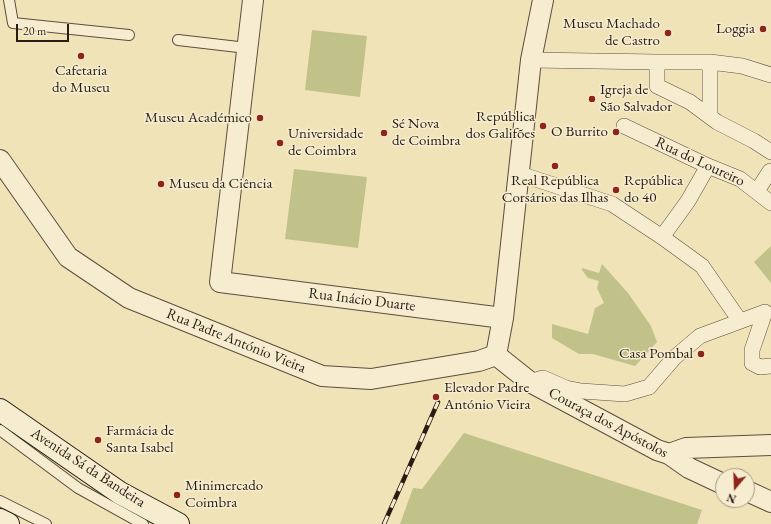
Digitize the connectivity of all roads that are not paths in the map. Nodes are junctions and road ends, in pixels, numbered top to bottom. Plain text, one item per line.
1 (8, 0) edge
2 (253, 0) edge
3 (543, 0) edge
4 (129, 35) dead end
5 (178, 40) dead end
6 (247, 48) junction
7 (531, 60) junction
8 (656, 62) junction
9 (710, 62) junction
10 (771, 75) edge
11 (710, 116) junction
12 (624, 126) dead end
13 (771, 152) edge
14 (0, 160) edge
15 (708, 166) junction
16 (770, 171) edge
17 (520, 174) junction
18 (757, 191) junction
19 (771, 203) edge
20 (662, 238) junction
21 (768, 308) edge
22 (503, 318) junction
23 (740, 321) junction
24 (496, 355) junction
25 (771, 366) edge
26 (530, 382) junction
27 (0, 410) edge
28 (0, 430) edge
29 (770, 443) edge
30 (669, 454) junction
31 (715, 480) edge
32 (755, 495) edge
33 (0, 501) edge
34 (771, 502) edge
35 (0, 520) edge
36 (8, 524) edge
37 (46, 524) edge
38 (143, 524) edge
39 (178, 524) edge

1 - 4 lane
2 - 6 street
3 - 7 street
5 - 6 lane
6 - 22 street, Rua Inácio Duarte
7 - 8 street
7 - 17 street
8 - 9 street
8 - 11 street
9 - 10 street
9 - 11 street
11 - 13 street
12 - 15 street, Rua do Loureiro
14 - 24 street, Rua Padre António Vieira
15 - 18 street, Rua do Loureiro
15 - 20 street
16 - 18 street
17 - 20 street
17 - 22 street
18 - 19 street, Rua do Loureiro
20 - 23 street
21 - 23 street
21 - 25 street
22 - 24 street
23 - 26 street
24 - 26 street, Couraça dos Apóstolos
26 - 30 street, Couraça dos Apóstolos
27 - 39 main road, Avenida Sá da Bandeira
28 - 38 lane
29 - 30 street
30 - 31 street, Couraça dos Apóstolos
32 - 34 street
33 - 37 lane
35 - 36 main road

